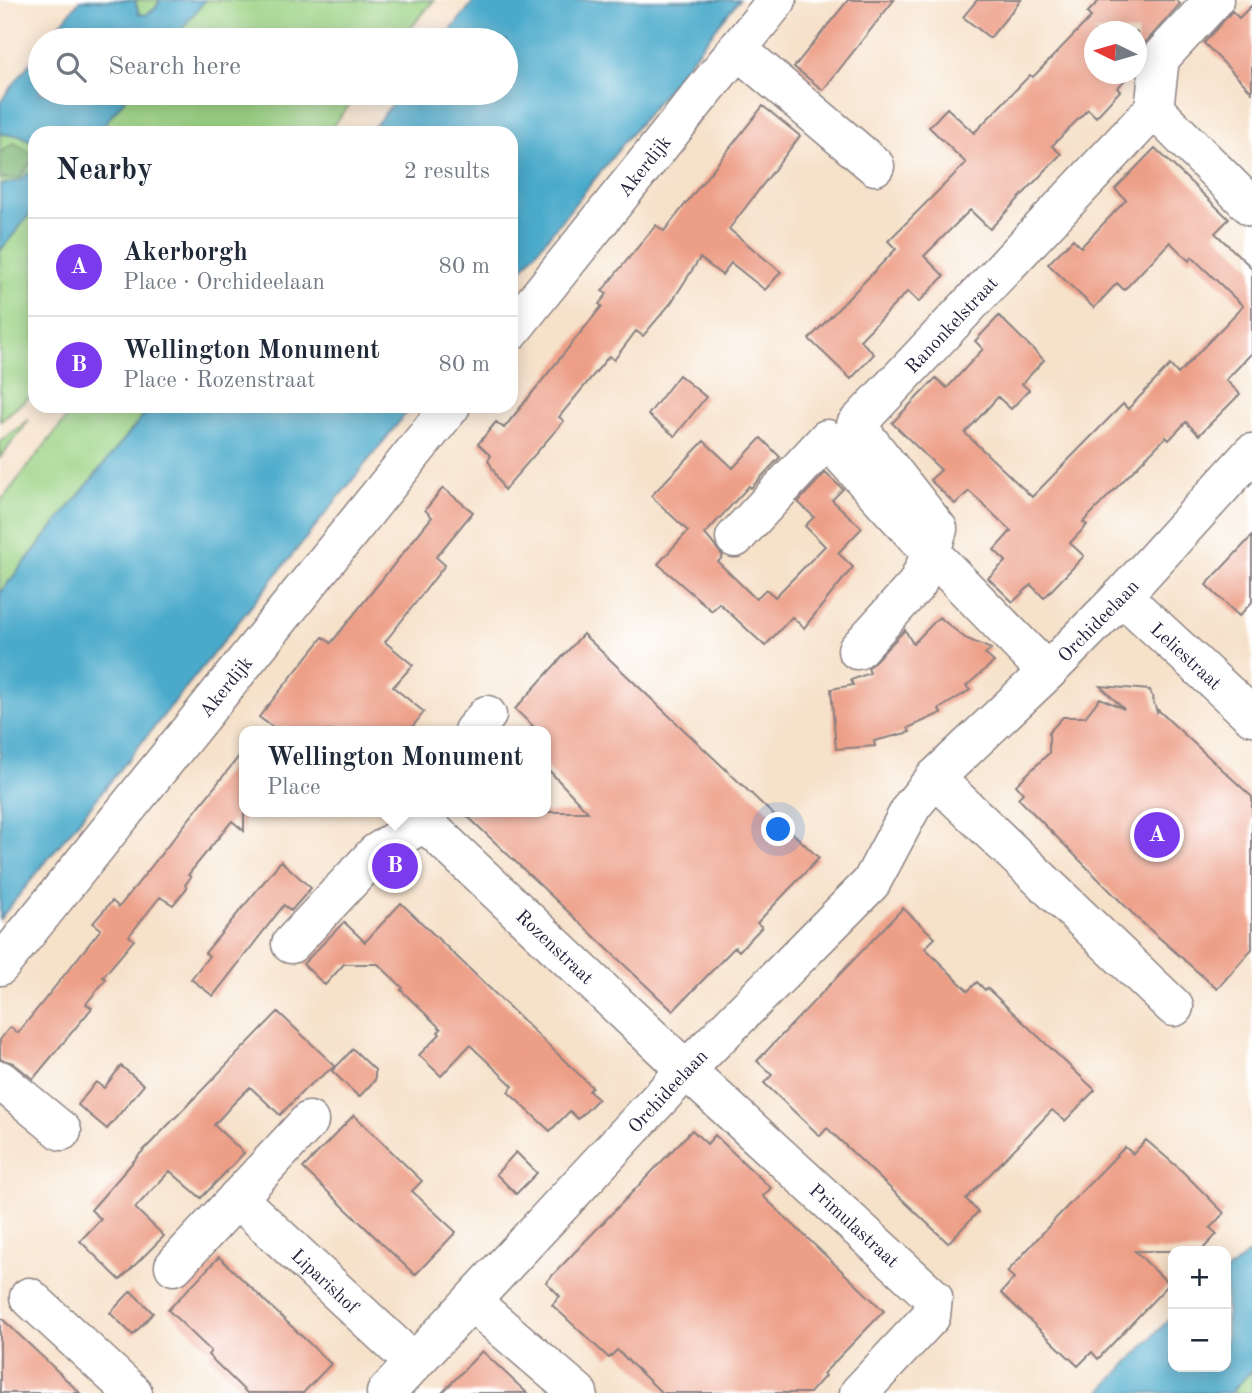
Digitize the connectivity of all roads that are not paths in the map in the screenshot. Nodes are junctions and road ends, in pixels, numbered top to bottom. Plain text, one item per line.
1 (777, 0) edge
2 (1213, 0) edge
3 (737, 49) junction
4 (1154, 110) junction
5 (875, 166) dead end
6 (1252, 206) edge
7 (518, 322) edge
8 (445, 413) edge
9 (1252, 453) edge
10 (735, 537) dead end
11 (931, 553) junction
12 (1122, 596) junction
13 (857, 650) dead end
14 (1047, 672) junction
15 (1252, 716) edge
16 (935, 778) junction
17 (425, 817) edge
18 (291, 944) dead end
19 (0, 966) edge
20 (1174, 1007) dead end
21 (686, 1070) junction
22 (0, 1080) edge
23 (309, 1121) dead end
24 (62, 1131) dead end
25 (237, 1198) junction
26 (174, 1266) dead end
27 (29, 1297) dead end
28 (472, 1301) junction
29 (414, 1363) junction
30 (133, 1393) edge
31 (386, 1393) edge
32 (578, 1393) edge
33 (859, 1393) edge

1 - 3 street, Akerdijk
2 - 4 street
3 - 5 street
3 - 7 street, Akerdijk
4 - 6 street
4 - 11 street, Ranonkelstraat
8 - 19 street, Akerdijk
9 - 12 street, Orchideelaan
10 - 11 street
11 - 13 street, Ranonkelstraat
11 - 14 street
12 - 14 street, Orchideelaan
12 - 15 street, Leliestraat
14 - 16 street, Orchideelaan
16 - 20 street
16 - 21 street, Orchideelaan
17 - 18 street, Rozenstraat
17 - 21 street, Rozenstraat
21 - 28 street, Orchideelaan
21 - 33 street, Primulastraat
22 - 24 street
23 - 25 street
25 - 26 street
25 - 29 street, Liparishof
27 - 30 street
28 - 29 street, Orchideelaan
28 - 32 street
29 - 31 street, Orchideelaan

